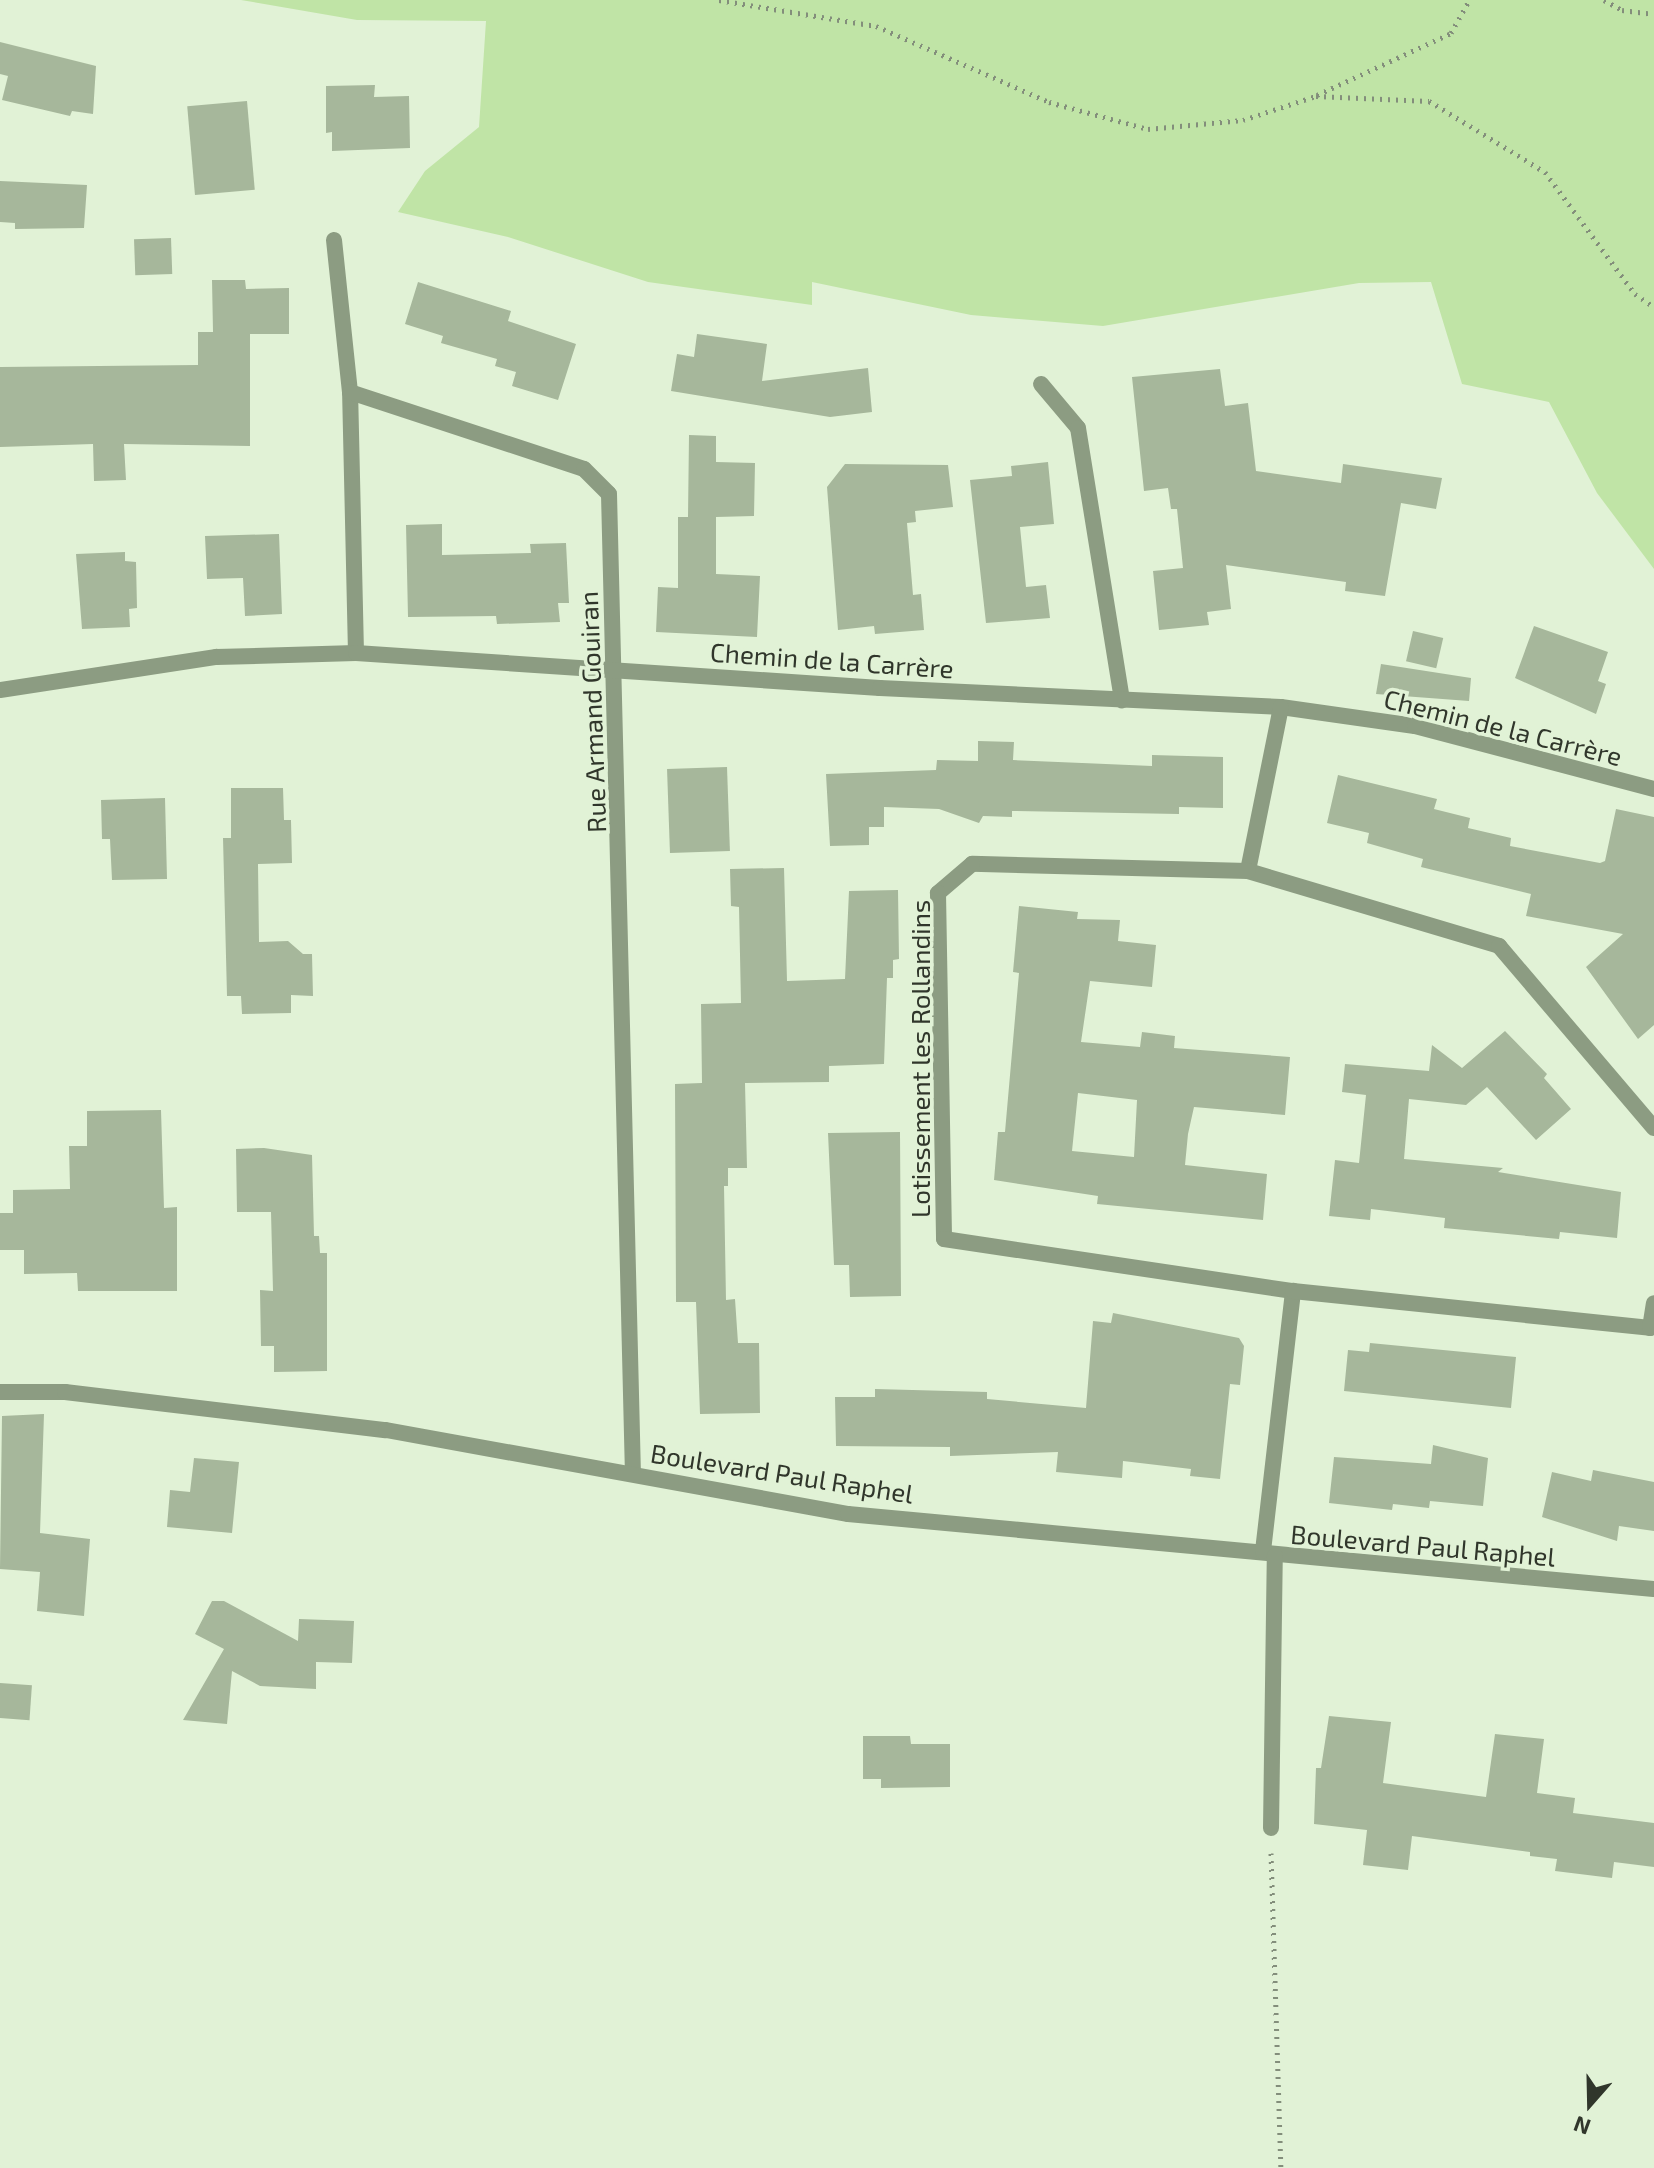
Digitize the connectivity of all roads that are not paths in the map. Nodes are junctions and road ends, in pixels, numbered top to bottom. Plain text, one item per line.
1 (334, 240) dead end
2 (1041, 384) dead end
3 (350, 392) junction
4 (356, 653) junction
5 (616, 670) junction
6 (0, 690) edge
7 (1122, 700) junction
8 (1281, 707) junction
9 (1654, 789) edge
10 (1248, 871) junction
11 (1654, 1128) edge
12 (1293, 1291) junction
13 (1654, 1303) edge
14 (0, 1392) edge
15 (633, 1474) junction
16 (1269, 1553) junction
17 (1654, 1589) edge
18 (1271, 1828) road end

1 - 3 street
2 - 7 street
3 - 4 street
3 - 5 street, Rue Armand Gouiran
4 - 5 street, Chemin de la Carrère
4 - 6 street, Chemin de la Carrère
5 - 7 street, Chemin de la Carrère
5 - 15 street, Rue Armand Gouiran
7 - 8 street, Chemin de la Carrère
8 - 9 street, Chemin de la Carrère
8 - 10 street
10 - 11 street, Lotissement les Rollandins
10 - 12 street, Lotissement les Rollandins
12 - 13 street, Lotissement les Rollandins
12 - 16 street
14 - 15 street, Boulevard Paul Raphel
15 - 16 street, Boulevard Paul Raphel
16 - 17 street, Boulevard Paul Raphel
16 - 18 street

